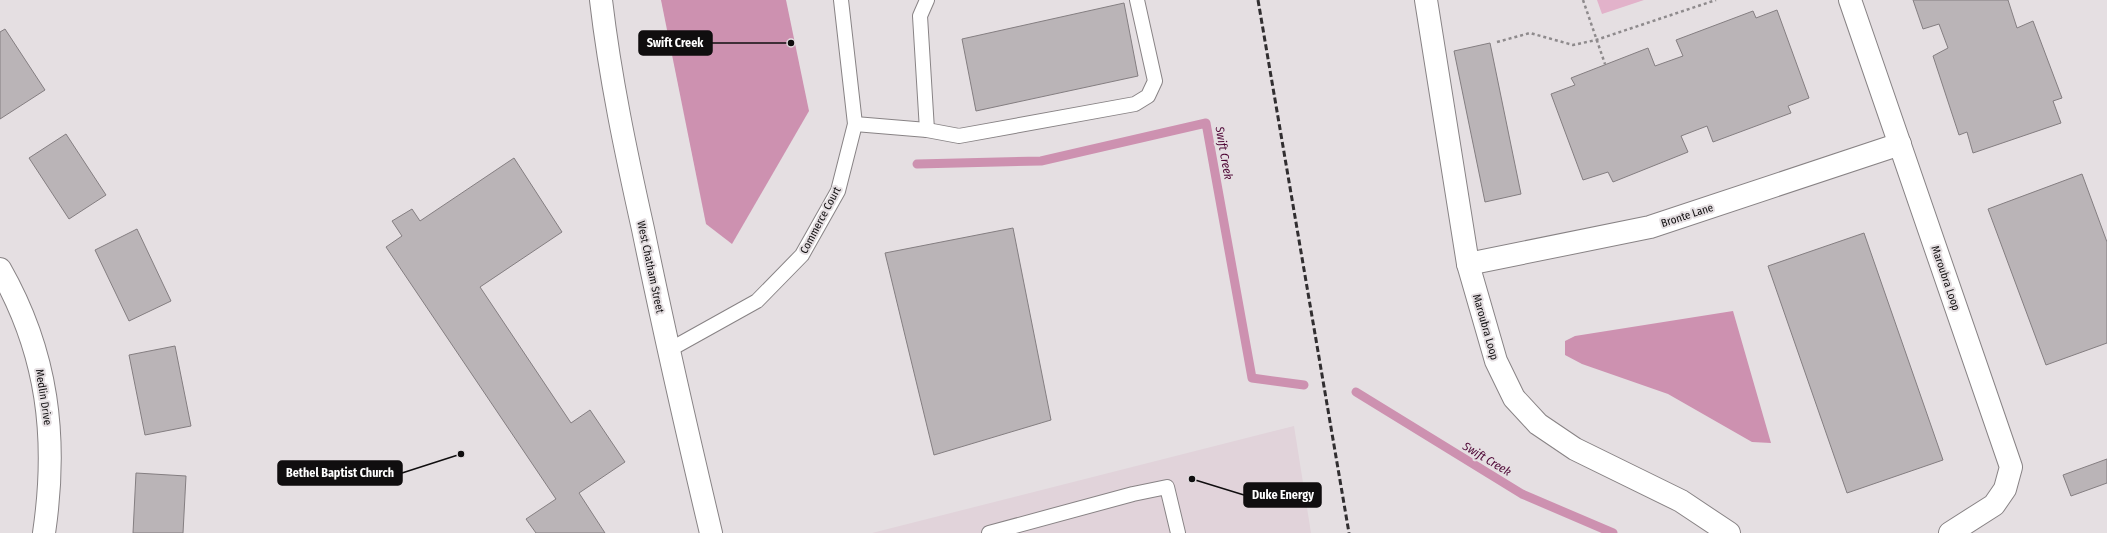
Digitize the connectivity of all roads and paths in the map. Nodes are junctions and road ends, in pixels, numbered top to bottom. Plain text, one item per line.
1 (601, 0) edge
2 (841, 0) edge
3 (927, 0) edge
4 (1137, 0) edge
5 (1426, 0) edge
6 (1583, 0) edge
7 (1716, 0) edge
8 (1850, 0) edge
9 (1596, 40) junction
10 (1497, 42) dead end
11 (1605, 64) dead end
12 (855, 124) junction
13 (926, 130) junction
14 (1900, 144) junction
15 (1468, 264) junction
16 (0, 269) edge
17 (668, 350) junction
18 (44, 533) edge
19 (711, 533) edge
20 (989, 533) edge
21 (1178, 533) edge
22 (1729, 533) edge
23 (1950, 533) edge

1 - 17 street, West Chatham Street
2 - 12 lane, Commerce Court
3 - 13 lane
4 - 13 lane
5 - 15 street, Maroubra Loop
6 - 9 path
7 - 9 path
8 - 14 street, Maroubra Loop
9 - 10 path
9 - 11 path
12 - 13 lane
12 - 17 lane, Commerce Court
14 - 15 street, Bronte Lane
14 - 23 street, Maroubra Loop
15 - 22 street, Maroubra Loop
16 - 18 street, Medlin Drive
17 - 19 street, West Chatham Street
20 - 21 lane

